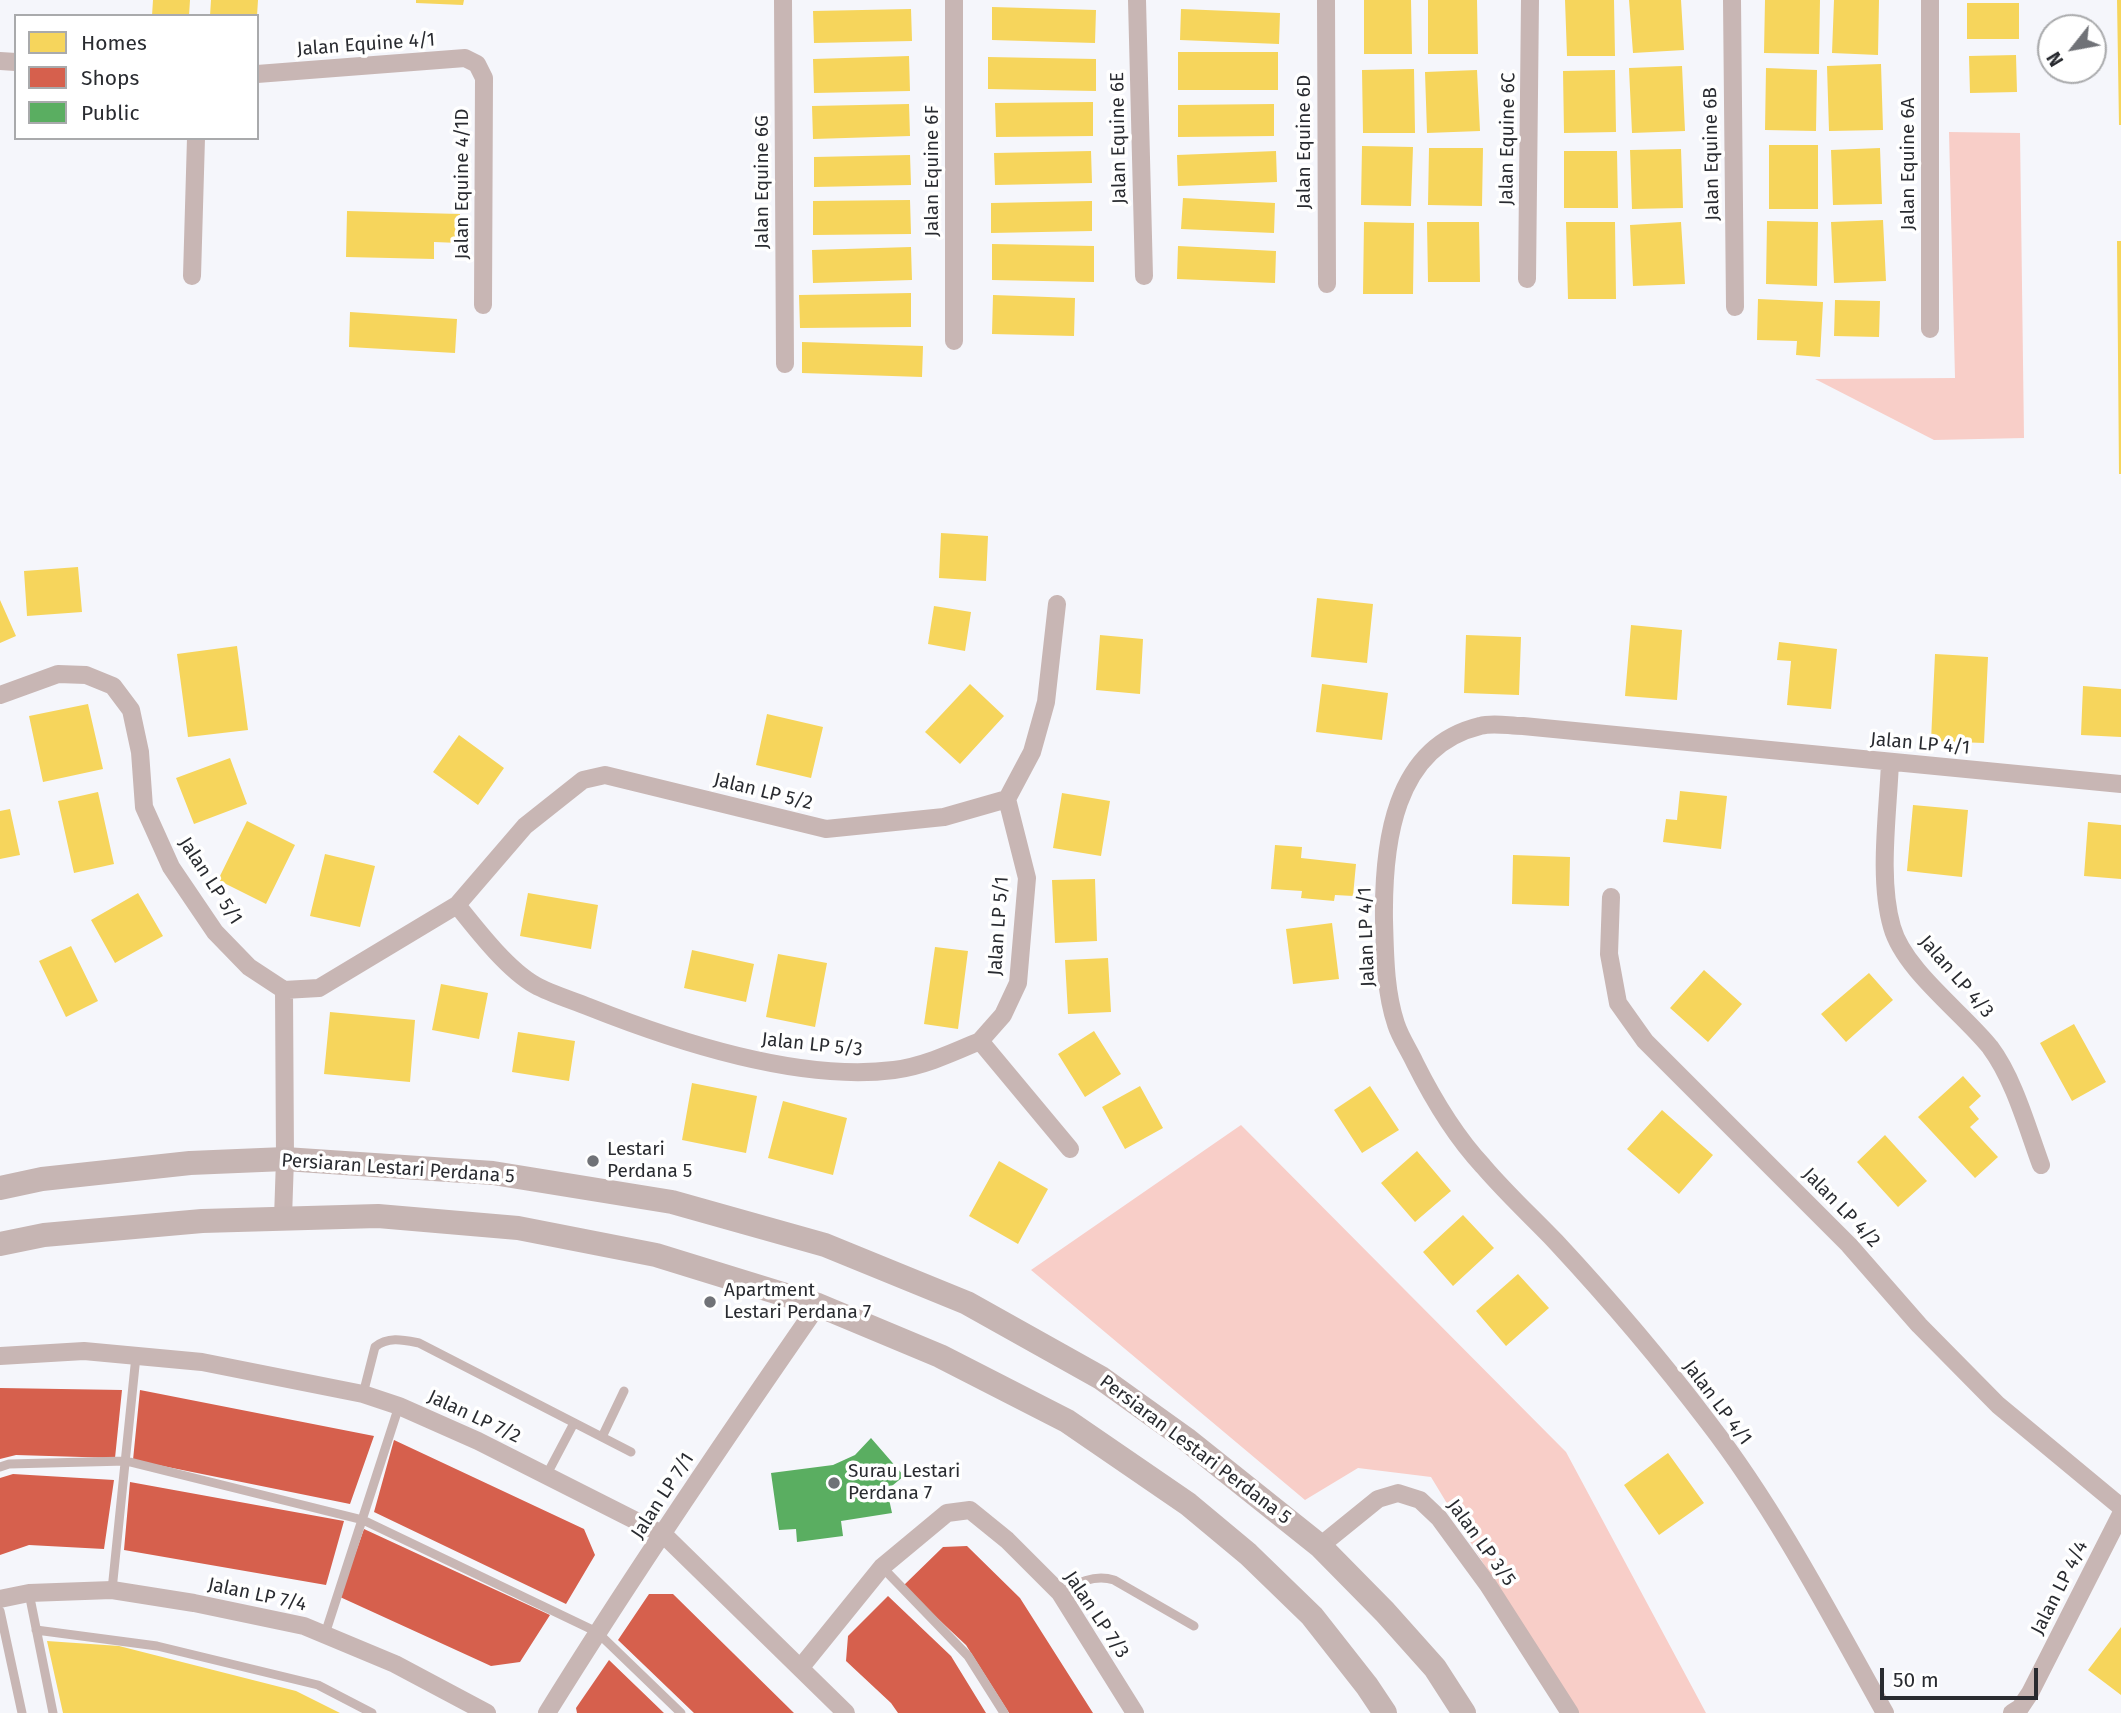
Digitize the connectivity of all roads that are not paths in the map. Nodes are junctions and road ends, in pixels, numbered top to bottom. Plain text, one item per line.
1 (783, 0) edge
2 (954, 0) edge
3 (1137, 0) edge
4 (1326, 0) edge
5 (1530, 0) edge
6 (1732, 0) edge
7 (1930, 0) edge
8 (477, 64) joint
9 (259, 74) edge
10 (196, 140) edge
11 (1143, 275) dead end
12 (192, 276) dead end
13 (1527, 279) dead end
14 (1326, 284) dead end
15 (483, 305) dead end
16 (1735, 307) dead end
17 (1930, 328) dead end
18 (954, 341) dead end
19 (785, 364) dead end
20 (1057, 604) dead end
21 (0, 695) edge
22 (1890, 762) junction
23 (2121, 784) edge
24 (1007, 799) junction
25 (1611, 897) dead end
26 (457, 905) junction
27 (284, 990) junction
28 (979, 1041) junction
29 (1070, 1149) dead end
30 (285, 1159) junction
31 (2041, 1165) dead end
32 (0, 1188) edge
33 (283, 1218) junction
34 (0, 1244) edge
35 (818, 1305) junction
36 (0, 1356) edge
37 (136, 1356) junction
38 (624, 1391) dead end
39 (363, 1394) junction
40 (399, 1406) junction
41 (574, 1423) junction
42 (602, 1437) junction
43 (631, 1452) dead end
44 (126, 1461) junction
45 (0, 1467) edge
46 (546, 1476) junction
47 (2121, 1507) edge
48 (2121, 1514) edge
49 (363, 1520) junction
50 (664, 1535) junction
51 (1320, 1546) junction
52 (882, 1567) junction
53 (112, 1590) junction
54 (29, 1593) junction
55 (1060, 1593) junction
56 (0, 1599) edge
57 (0, 1611) edge
58 (1194, 1626) dead end
59 (36, 1630) junction
60 (597, 1632) junction
61 (325, 1634) junction
62 (801, 1667) junction
63 (22, 1713) edge
64 (54, 1713) edge
65 (372, 1713) edge
66 (487, 1713) edge
67 (547, 1713) edge
68 (681, 1713) edge
69 (846, 1713) edge
70 (1004, 1713) edge
71 (1135, 1713) edge
72 (1385, 1713) edge
73 (1464, 1713) edge
74 (1570, 1713) edge
75 (1885, 1713) edge
76 (2012, 1713) edge

1 - 19 street, Jalan Equine 6G
2 - 18 street, Jalan Equine 6F
3 - 11 street, Jalan Equine 6E
4 - 14 street, Jalan Equine 6D
5 - 13 street, Jalan Equine 6C
6 - 16 street, Jalan Equine 6B
7 - 17 street, Jalan Equine 6A
8 - 9 street, Jalan Equine 4/1
8 - 15 street, Jalan Equine 4/1D
10 - 12 street
20 - 24 street
21 - 27 street, Jalan LP 5/1
22 - 23 street, Jalan LP 4/1
22 - 31 street, Jalan LP 4/3
22 - 75 street, Jalan LP 4/1
24 - 26 street, Jalan LP 5/2
24 - 28 street, Jalan LP 5/1
25 - 47 street, Jalan LP 4/2
26 - 27 street
26 - 28 street, Jalan LP 5/3
27 - 30 street
28 - 29 street
30 - 32 main road, Persiaran Lestari Perdana 5
30 - 33 street
30 - 51 main road, Persiaran Lestari Perdana 5
33 - 34 main road
33 - 35 main road
35 - 50 street, Jalan LP 7/1
35 - 72 main road
36 - 37 street, Jalan LP 7/2
37 - 39 street, Jalan LP 7/2
37 - 44 lane
38 - 42 lane
39 - 40 street, Jalan LP 7/2
39 - 41 lane
40 - 46 street, Jalan LP 7/2
40 - 49 lane
41 - 42 lane
41 - 46 lane
42 - 43 lane
44 - 45 lane
44 - 49 lane
44 - 53 lane
46 - 50 street, Jalan LP 7/2
48 - 76 street, Jalan LP 4/4
49 - 60 lane
49 - 61 lane
50 - 60 street, Jalan LP 7/1
50 - 62 street, Jalan LP 7/2
51 - 73 main road, Persiaran Lestari Perdana 5
51 - 74 street, Jalan LP 3/5
52 - 55 street, Jalan LP 7/3
52 - 62 street, Jalan LP 7/3
52 - 70 lane
53 - 54 street, Jalan LP 7/4
53 - 61 street, Jalan LP 7/4
54 - 56 street, Jalan LP 7/4
54 - 59 lane
55 - 58 lane
55 - 71 street, Jalan LP 7/3
57 - 63 lane
59 - 64 lane
59 - 65 lane
60 - 67 street, Jalan LP 7/1
60 - 68 lane
61 - 66 street, Jalan LP 7/4
62 - 69 street, Jalan LP 7/2

